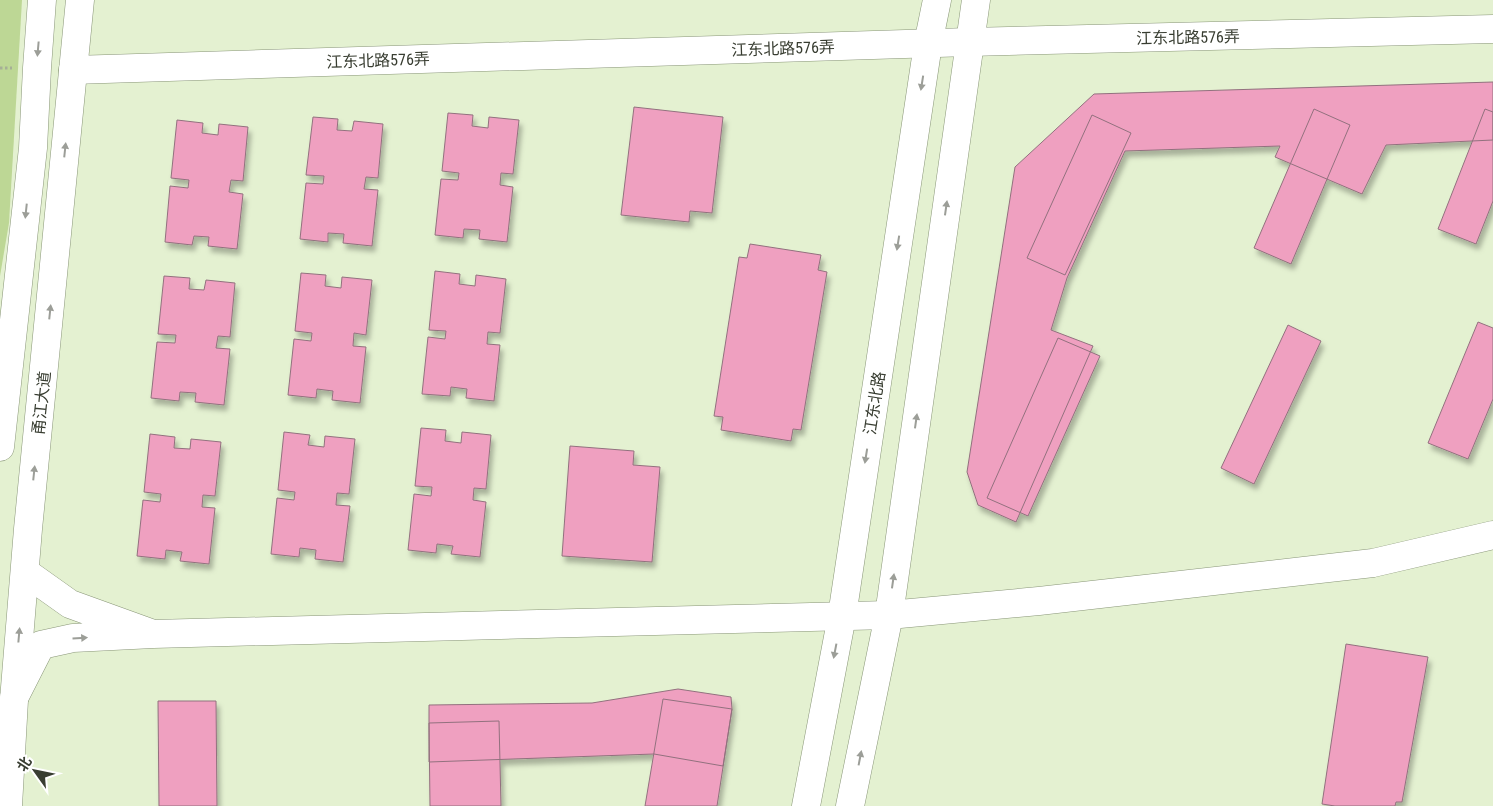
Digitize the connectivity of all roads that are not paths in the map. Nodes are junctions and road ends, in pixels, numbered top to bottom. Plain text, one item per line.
1 (42, 0) edge
2 (80, 0) edge
3 (937, 0) edge
4 (976, 0) edge
5 (1493, 29) edge
6 (969, 42) junction
7 (928, 44) junction
8 (73, 70) junction
9 (0, 447) edge
10 (1493, 536) edge
11 (25, 572) junction
12 (889, 615) junction
13 (842, 616) junction
14 (153, 634) junction
15 (14, 700) junction
16 (8, 806) edge
17 (806, 806) edge
18 (850, 806) edge

1 -> 9 street
2 - 8 street, 甬江大道
3 - 7 street, 江东北路
4 - 6 street
5 - 6 street, 江东北路576弄
6 - 7 street, 江东北路576弄
12 -> 6 street
7 - 8 street, 江东北路576弄
7 -> 13 street, 江东北路
11 -> 8 street, 甬江大道
10 - 12 street
11 - 14 street
15 -> 11 street, 甬江大道
12 - 13 street
18 -> 12 street
13 - 14 street
13 -> 17 street, 江东北路
15 -> 14 street
15 - 16 street, 甬江大道

